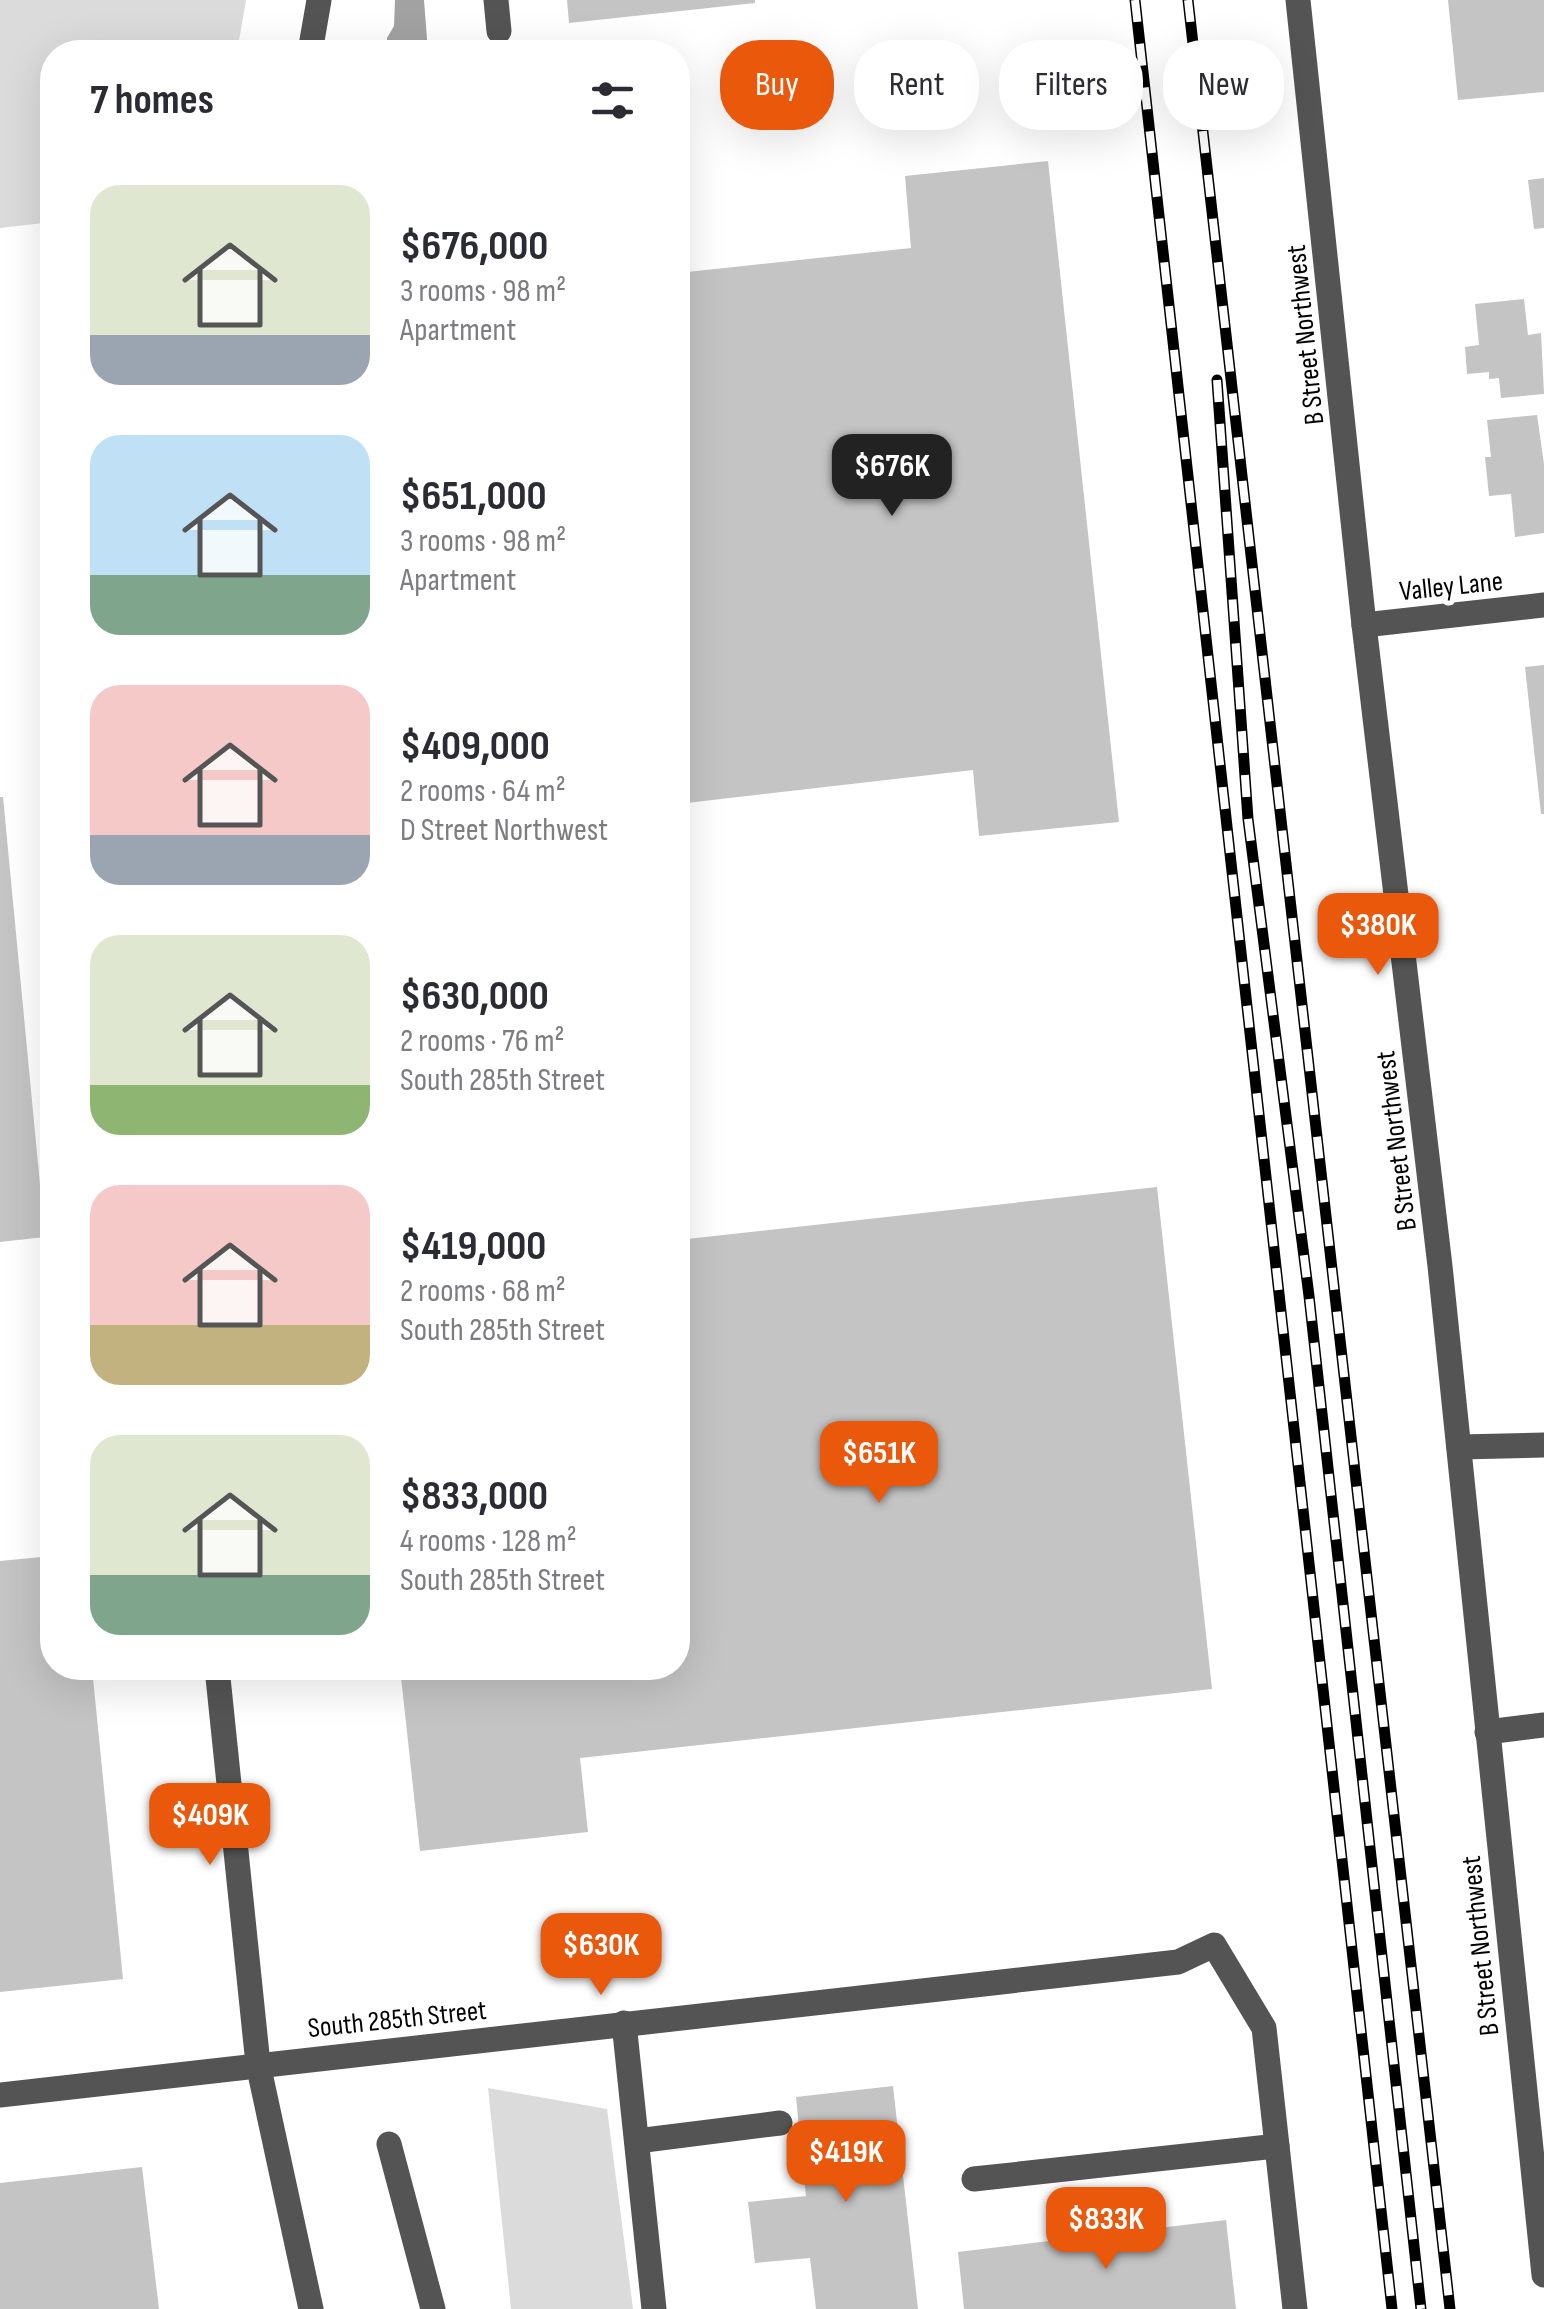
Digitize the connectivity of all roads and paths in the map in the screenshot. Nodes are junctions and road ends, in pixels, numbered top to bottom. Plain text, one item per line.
1 (319, 0) edge
2 (496, 0) edge
3 (1298, 0) edge
4 (499, 31) dead end
5 (312, 40) edge
6 (1544, 605) edge
7 (1364, 625) junction
8 (1544, 1445) edge
9 (1458, 1447) junction
10 (218, 1680) edge
11 (1544, 1726) edge
12 (1487, 1732) junction
13 (624, 2023) junction
14 (258, 2064) junction
15 (0, 2095) edge
16 (780, 2124) dead end
17 (1536, 2133) edge
18 (636, 2141) junction
19 (389, 2144) dead end
20 (1277, 2146) junction
21 (974, 2179) dead end
22 (1544, 2275) edge
23 (311, 2309) edge
24 (433, 2309) edge
25 (654, 2309) edge
26 (1296, 2309) edge

1 - 5 street
2 - 4 street
3 - 7 street, B Street Northwest
6 - 7 street, Valley Lane
7 - 9 street, B Street Northwest
8 - 9 street
9 - 12 street, B Street Northwest
10 - 14 street
11 - 12 street
12 - 17 street, B Street Northwest
13 - 14 street, South 285th Street
13 - 18 street
13 - 20 street, South 285th Street
14 - 15 street, South 285th Street
14 - 23 street
16 - 18 street
17 - 22 street, B Street Northwest
18 - 25 street
19 - 24 street
20 - 21 street
20 - 26 street

